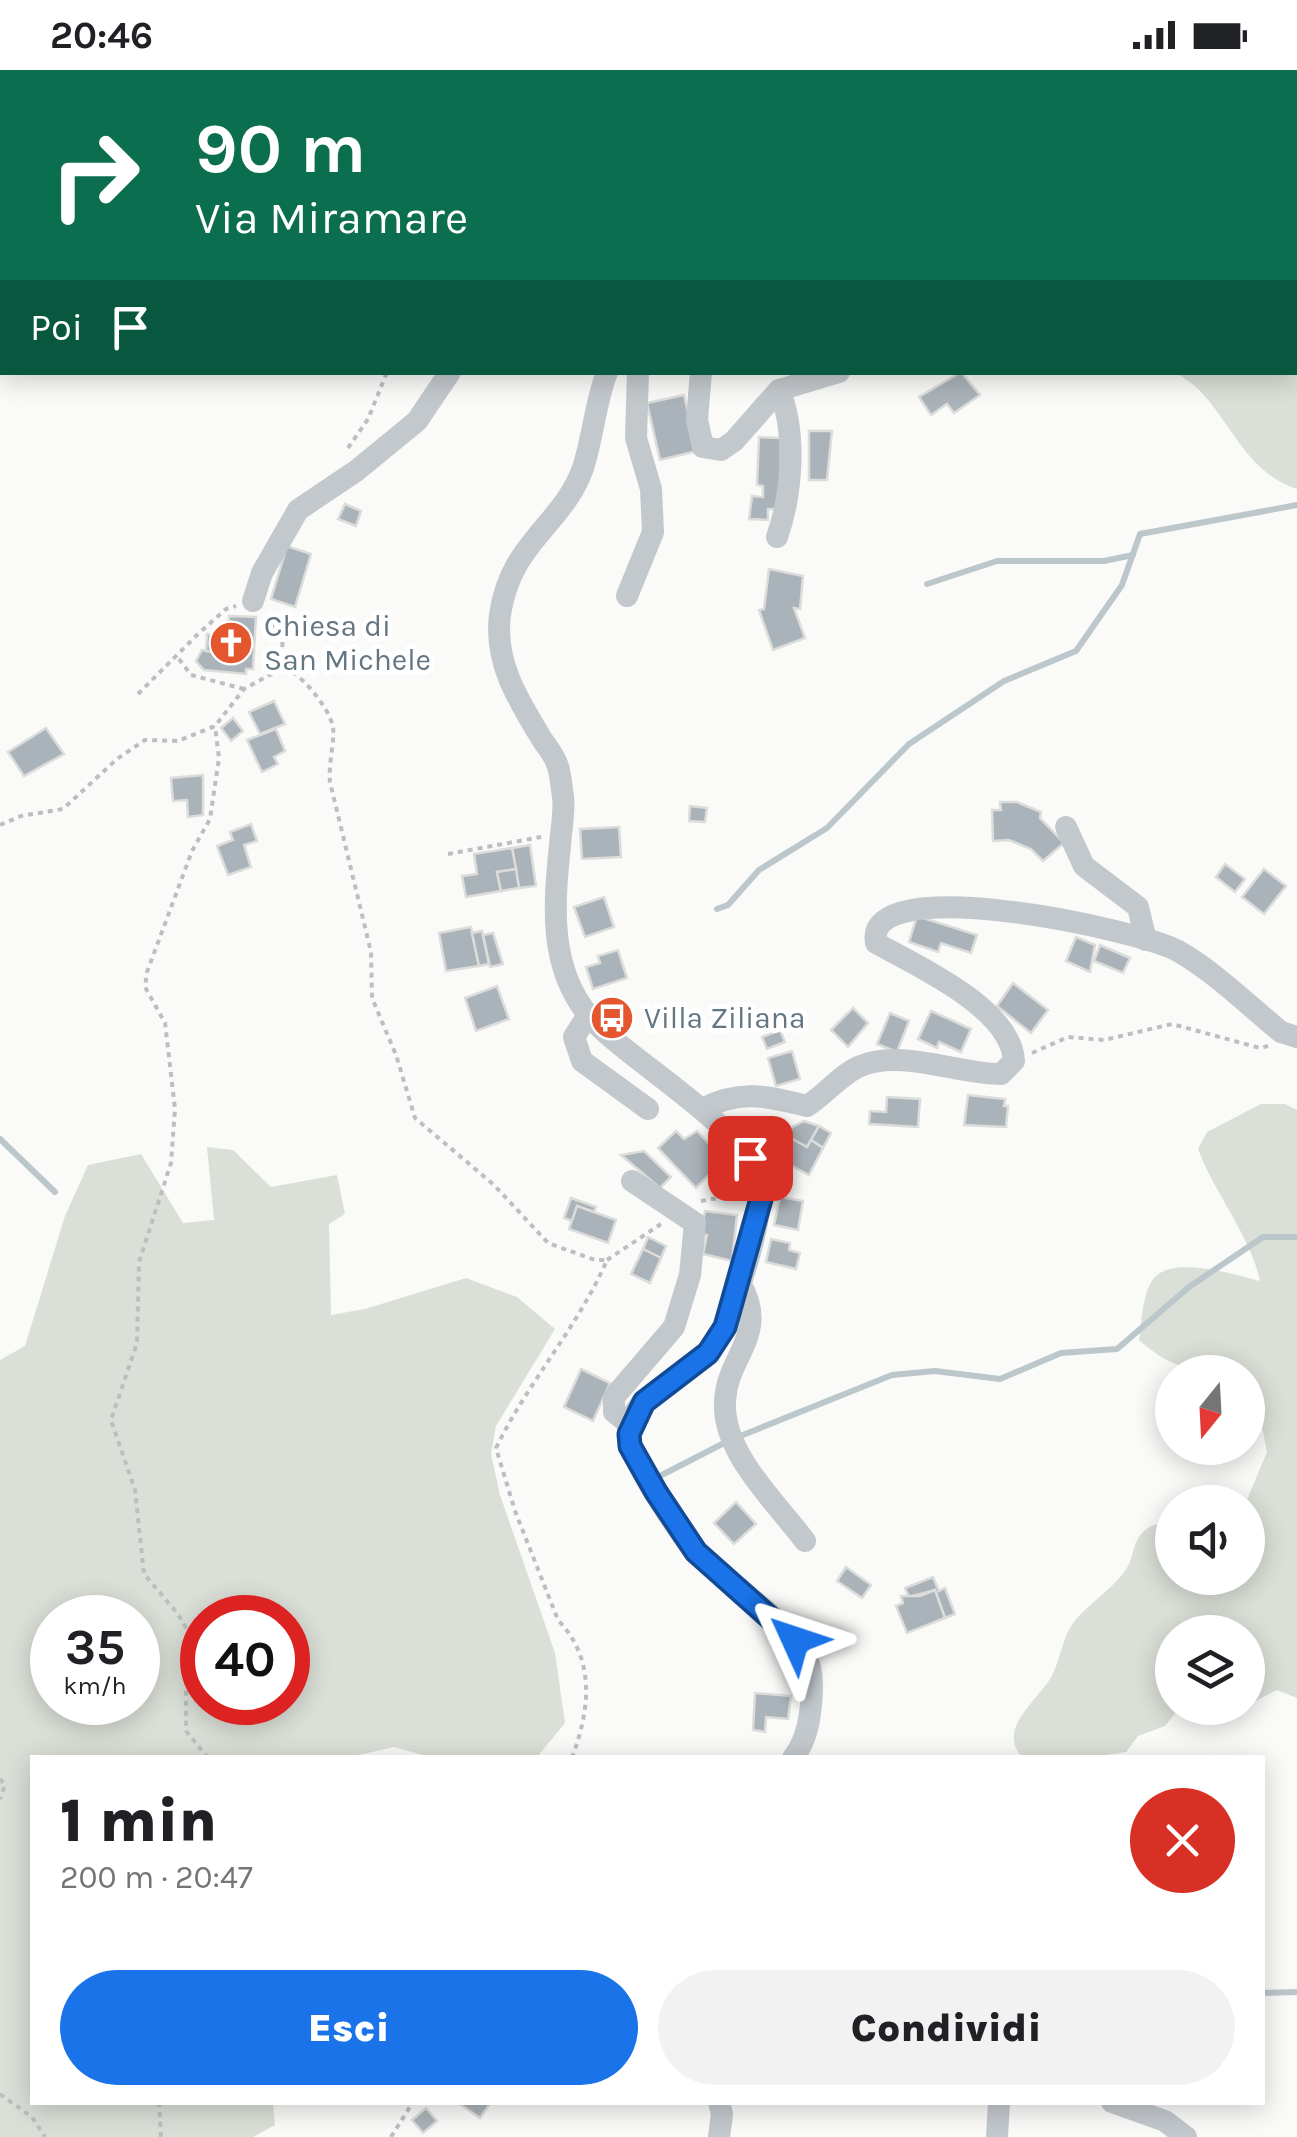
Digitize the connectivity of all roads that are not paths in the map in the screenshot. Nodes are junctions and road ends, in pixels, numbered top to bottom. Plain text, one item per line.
1 (448, 375) edge
2 (605, 375) edge
3 (638, 375) edge
4 (701, 375) edge
5 (828, 375) edge
6 (779, 390) junction
7 (778, 537) dead end
8 (628, 596) dead end
9 (254, 601) road end
10 (1066, 827) dead end
11 (1146, 940) junction
12 (588, 1015) junction
13 (1288, 1040) edge
14 (648, 1109) dead end
15 (702, 1109) junction
16 (632, 1181) dead end
17 (740, 1283) junction
18 (630, 1425) junction
19 (805, 1541) dead end
20 (795, 1755) edge
21 (719, 2105) edge
22 (999, 2105) edge
23 (1121, 2105) edge
24 (719, 2137) edge
25 (996, 2137) edge
26 (1186, 2137) edge

1 - 9 street
2 - 12 street
3 - 8 street
4 - 6 street
5 - 6 street
6 - 7 street
10 - 11 street
11 - 13 street
11 - 15 street
12 - 14 street
12 - 15 street
15 - 17 street
16 - 18 street
17 - 18 street
17 - 19 street
18 - 20 street
21 - 24 street
22 - 25 street
23 - 26 street

